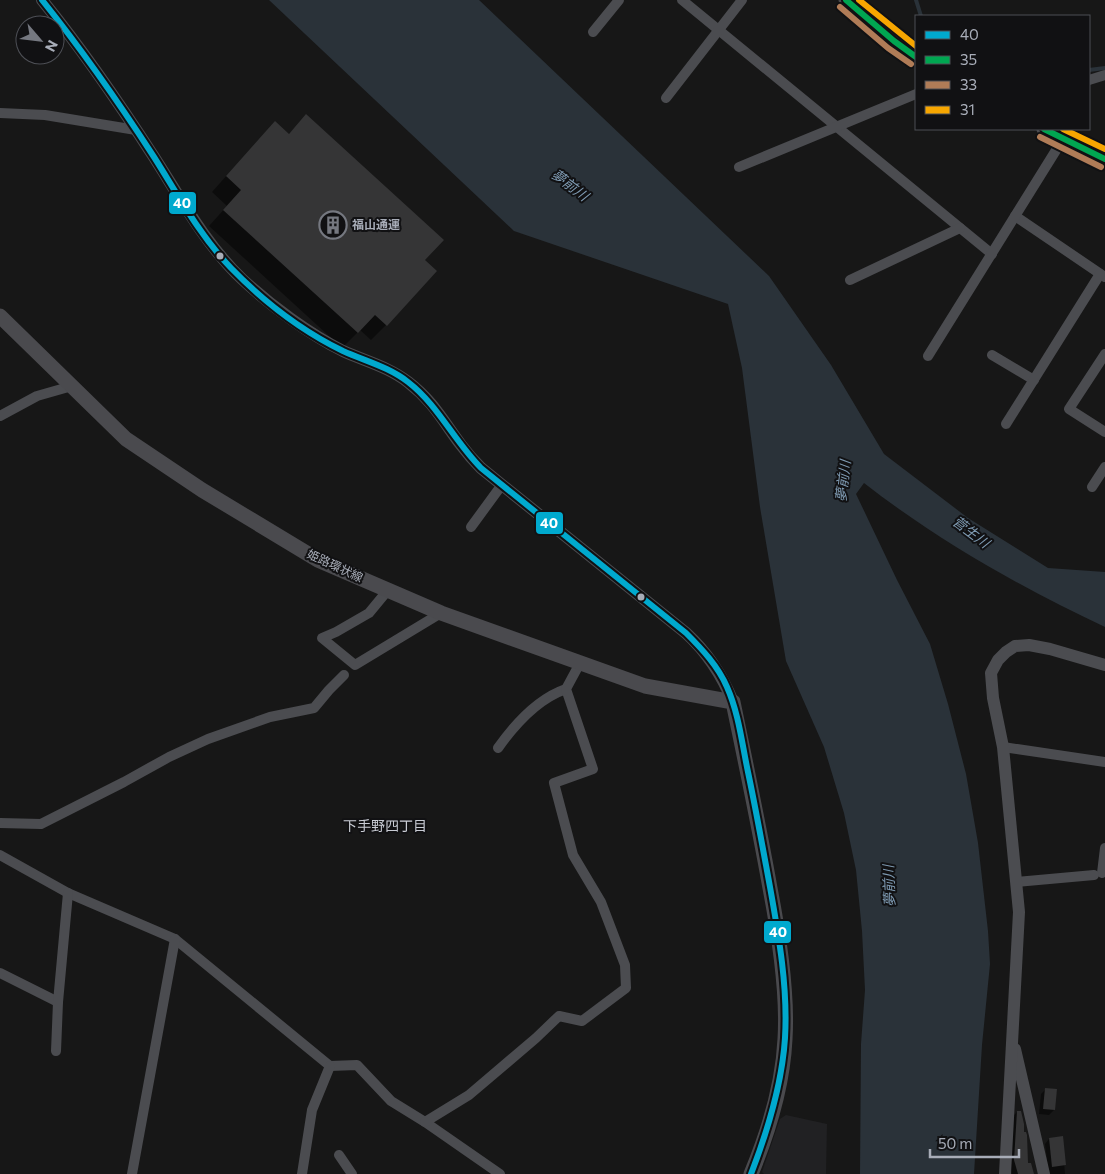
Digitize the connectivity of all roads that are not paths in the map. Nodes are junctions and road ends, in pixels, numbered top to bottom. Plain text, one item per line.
1 (42, 0) edge
2 (619, 0) edge
3 (682, 0) edge
4 (742, 0) edge
5 (846, 0) edge
6 (718, 30) junction
7 (593, 32) dead end
8 (915, 56) edge
9 (1105, 75) edge
10 (1090, 80) edge
11 (915, 94) edge
12 (666, 98) dead end
13 (0, 113) edge
14 (834, 127) junction
15 (136, 130) junction
16 (1046, 130) edge
17 (1063, 139) junction
18 (1105, 159) edge
19 (739, 167) dead end
20 (1015, 216) junction
21 (960, 228) junction
22 (992, 254) junction
23 (1103, 276) edge
24 (850, 280) dead end
25 (0, 316) edge
26 (1105, 354) edge
27 (992, 355) dead end
28 (928, 356) dead end
29 (1034, 380) junction
30 (72, 386) junction
31 (0, 416) edge
32 (1006, 424) dead end
33 (1105, 432) edge
34 (1104, 469) edge
35 (501, 486) junction
36 (1092, 487) dead end
37 (471, 527) dead end
38 (388, 590) junction
39 (441, 613) junction
40 (580, 663) junction
41 (1105, 665) edge
42 (344, 675) dead end
43 (566, 689) junction
44 (733, 702) junction
45 (1003, 747) junction
46 (498, 748) dead end
47 (1105, 762) edge
48 (0, 823) edge
49 (1105, 848) edge
50 (0, 856) edge
51 (1016, 882) junction
52 (68, 893) junction
53 (175, 939) junction
54 (0, 973) edge
55 (58, 1002) junction
56 (1011, 1035) junction
57 (56, 1051) dead end
58 (330, 1066) junction
59 (425, 1122) junction
60 (339, 1155) dead end
61 (132, 1174) edge
62 (302, 1174) edge
63 (352, 1174) edge
64 (500, 1174) edge
65 (751, 1174) edge
66 (1005, 1174) edge
67 (1044, 1174) edge

1 - 15 street
2 - 7 street
3 - 6 street
4 - 6 street
5 - 8 main road
6 - 12 street
6 - 14 street
9 - 10 street
11 - 14 street
13 - 15 street
14 - 19 street
14 - 21 street
15 - 35 street
16 - 17 main road
17 - 18 main road
17 - 20 street
20 - 22 street
20 - 23 street
21 - 22 street
21 - 24 street
22 - 28 street
23 - 29 street
25 - 30 main road, 姫路環状線
26 - 33 street
27 - 29 street
29 - 32 street
30 - 31 street
30 - 38 main road, 姫路環状線
34 - 36 street
35 - 37 street
35 - 44 street
38 - 39 main road, 姫路環状線
38 - 39 street
39 - 40 main road, 姫路環状線
40 - 43 street
40 - 44 main road, 姫路環状線
41 - 45 street
42 - 48 street
43 - 46 street
43 - 59 street
44 - 65 main road
45 - 47 street
45 - 51 street
49 - 51 street
50 - 52 street
51 - 56 street
52 - 53 street
52 - 55 street
53 - 58 street
53 - 61 street
54 - 55 street
55 - 57 street
56 - 66 street
56 - 67 street
58 - 59 street
58 - 62 street
59 - 64 street
60 - 63 street

